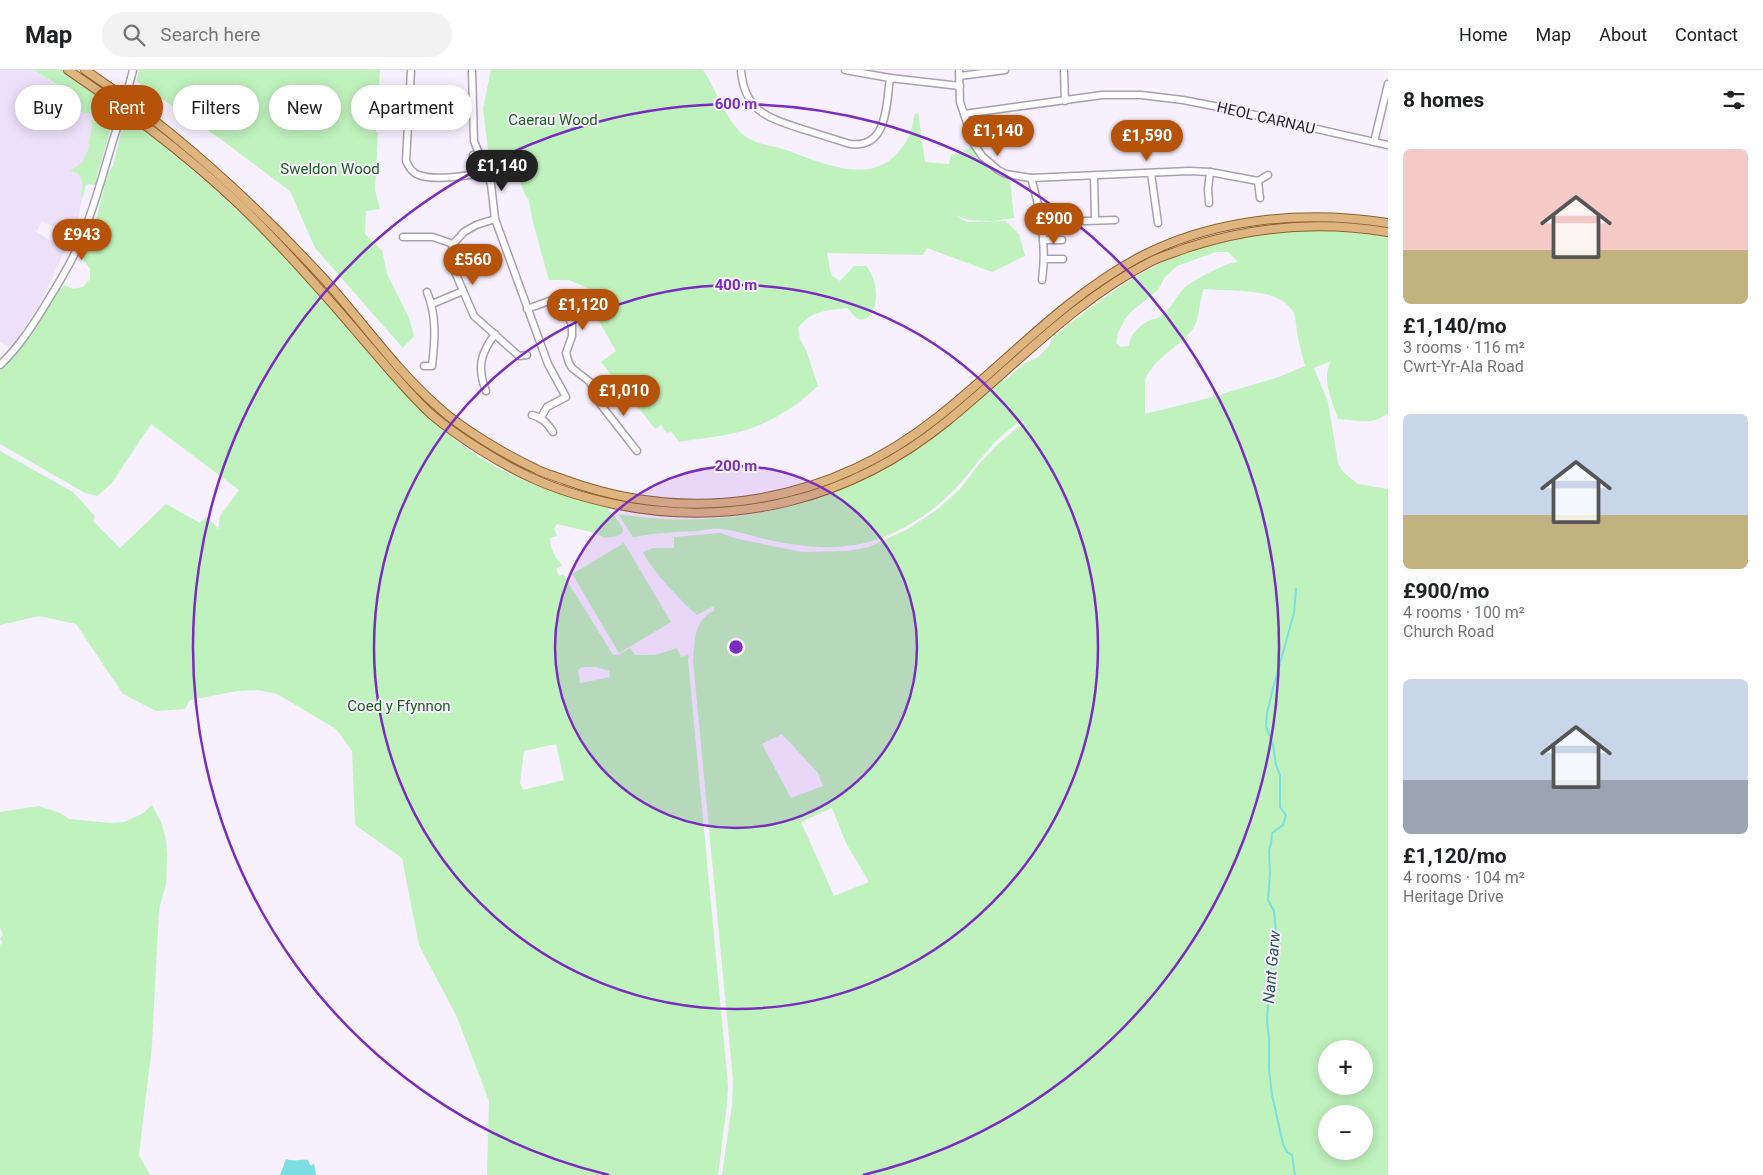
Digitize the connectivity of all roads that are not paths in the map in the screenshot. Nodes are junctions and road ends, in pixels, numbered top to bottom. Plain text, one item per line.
1 (68, 70) edge
2 (84, 70) edge
3 (133, 70) edge
4 (411, 70) edge
5 (472, 70) edge
6 (741, 70) edge
7 (845, 70) edge
8 (1005, 70) edge
9 (1064, 70) edge
10 (960, 73) edge
11 (890, 78) junction
12 (1388, 84) edge
13 (960, 86) junction
14 (1065, 101) junction
15 (964, 114) junction
16 (1374, 142) junction
17 (1388, 145) edge
18 (473, 156) dead end
19 (486, 171) junction
20 (1151, 172) junction
21 (1210, 172) junction
22 (473, 175) junction
23 (1268, 175) dead end
24 (1094, 176) junction
25 (1031, 178) junction
26 (1258, 181) junction
27 (1260, 198) dead end
28 (1209, 204) dead end
29 (495, 219) junction
30 (1085, 220) dead end
31 (1095, 220) junction
32 (1115, 220) dead end
33 (1158, 222) dead end
34 (1388, 223) edge
35 (1388, 232) edge
36 (403, 237) dead end
37 (412, 237) junction
38 (1043, 240) junction
39 (1062, 240) dead end
40 (453, 244) junction
41 (411, 246) dead end
42 (1045, 259) junction
43 (1063, 259) dead end
44 (1042, 280) dead end
45 (463, 291) junction
46 (427, 292) dead end
47 (432, 304) junction
48 (528, 309) junction
49 (495, 334) junction
50 (527, 355) dead end
51 (0, 365) edge
52 (424, 366) dead end
53 (490, 379) dead end
54 (483, 381) junction
55 (486, 391) dead end
56 (532, 414) dead end
57 (541, 417) junction
58 (553, 432) dead end
59 (637, 451) dead end

1 - 35 main road
2 - 34 main road
3 - 51 street, bridge
4 - 22 street
5 - 19 street
6 - 11 street
7 - 11 street
8 - 10 street
9 - 14 street
10 - 13 street
11 - 13 street
12 - 16 street
13 - 15 street
14 - 15 street, HEOL CARNAU
14 - 16 street, HEOL CARNAU
15 - 25 street
16 - 17 street, HEOL CARNAU
18 - 22 street
19 - 22 street
19 - 29 street
20 - 21 street
20 - 24 street
20 - 33 street
21 - 26 street
21 - 28 street
23 - 26 street
24 - 25 street
24 - 31 street
25 - 38 street
26 - 27 street
29 - 40 street
29 - 48 street
30 - 31 street
31 - 32 street
36 - 37 street
37 - 40 street
37 - 41 street
38 - 39 street
38 - 42 street
40 - 45 street
42 - 43 street
42 - 44 street
45 - 47 street
45 - 49 street
46 - 47 street
47 - 52 street
48 - 57 street
48 - 59 street
49 - 50 street
49 - 54 street
53 - 54 street
54 - 55 street
56 - 57 street
57 - 58 street

